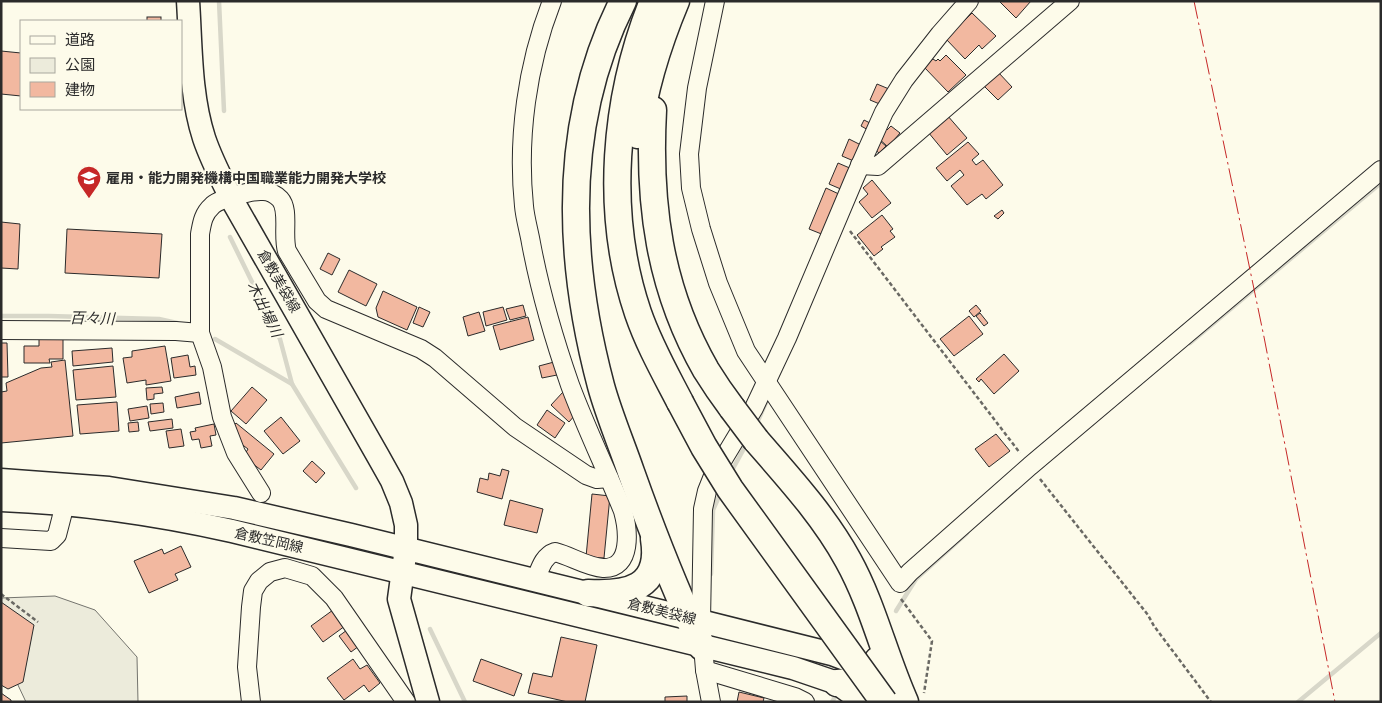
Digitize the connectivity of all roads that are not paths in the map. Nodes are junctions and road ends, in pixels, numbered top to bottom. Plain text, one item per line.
1 (188, 1) edge
2 (552, 1) edge
3 (622, 1) edge
4 (653, 1) edge
5 (676, 1) edge
6 (715, 1) edge
7 (969, 1) edge
8 (1070, 1) edge
9 (663, 35) junction
10 (860, 165) junction
11 (1381, 170) edge
12 (231, 198) junction
13 (1, 330) edge
14 (200, 333) junction
15 (769, 388) junction
16 (680, 402) junction
17 (609, 478) junction
18 (1, 480) edge
19 (261, 493) dead end
20 (1, 500) edge
21 (65, 504) junction
22 (653, 534) junction
23 (1, 538) edge
24 (406, 548) junction
25 (402, 572) junction
26 (536, 581) junction
27 (588, 594) junction
28 (694, 619) junction
29 (880, 637) junction
30 (703, 658) junction
31 (872, 671) junction
32 (837, 683) junction
33 (251, 702) edge
34 (406, 702) edge
35 (428, 702) edge
36 (712, 702) edge
37 (805, 702) edge
38 (863, 702) edge
39 (884, 702) edge
40 (904, 702) edge

1 - 12 main road, 倉敷美袋線
2 - 17 street
3 - 22 highway
4 - 16 highway
5 - 9 highway
6 - 15 street
7 - 10 street
8 - 10 street
9 - 16 highway
9 - 29 highway, bridge
10 - 15 street
11 - 15 street
12 - 14 street
12 - 17 street
12 - 24 main road, 倉敷美袋線
13 - 14 street
14 - 19 street
15 - 28 street
16 - 39 highway, bridge
17 - 26 street
18 - 24 main road, 倉敷笠岡線
20 - 21 main road, 倉敷笠岡線
21 - 23 street
21 - 25 main road, 倉敷笠岡線
22 - 27 highway
22 - 28 highway
24 - 25 main road, 倉敷美袋線
24 - 26 main road, 倉敷美袋線
25 - 30 main road, 倉敷美袋線
25 - 35 main road
26 - 27 main road, 倉敷美袋線
27 - 28 main road, 倉敷美袋線
28 - 30 highway
28 - 31 main road, 倉敷美袋線
29 - 31 highway
29 - 40 highway
30 - 32 main road, 倉敷美袋線
30 - 36 street
30 - 37 street
31 - 32 highway
31 - 40 main road, 倉敷美袋線
32 - 38 main road, 倉敷美袋線
33 - 34 street

